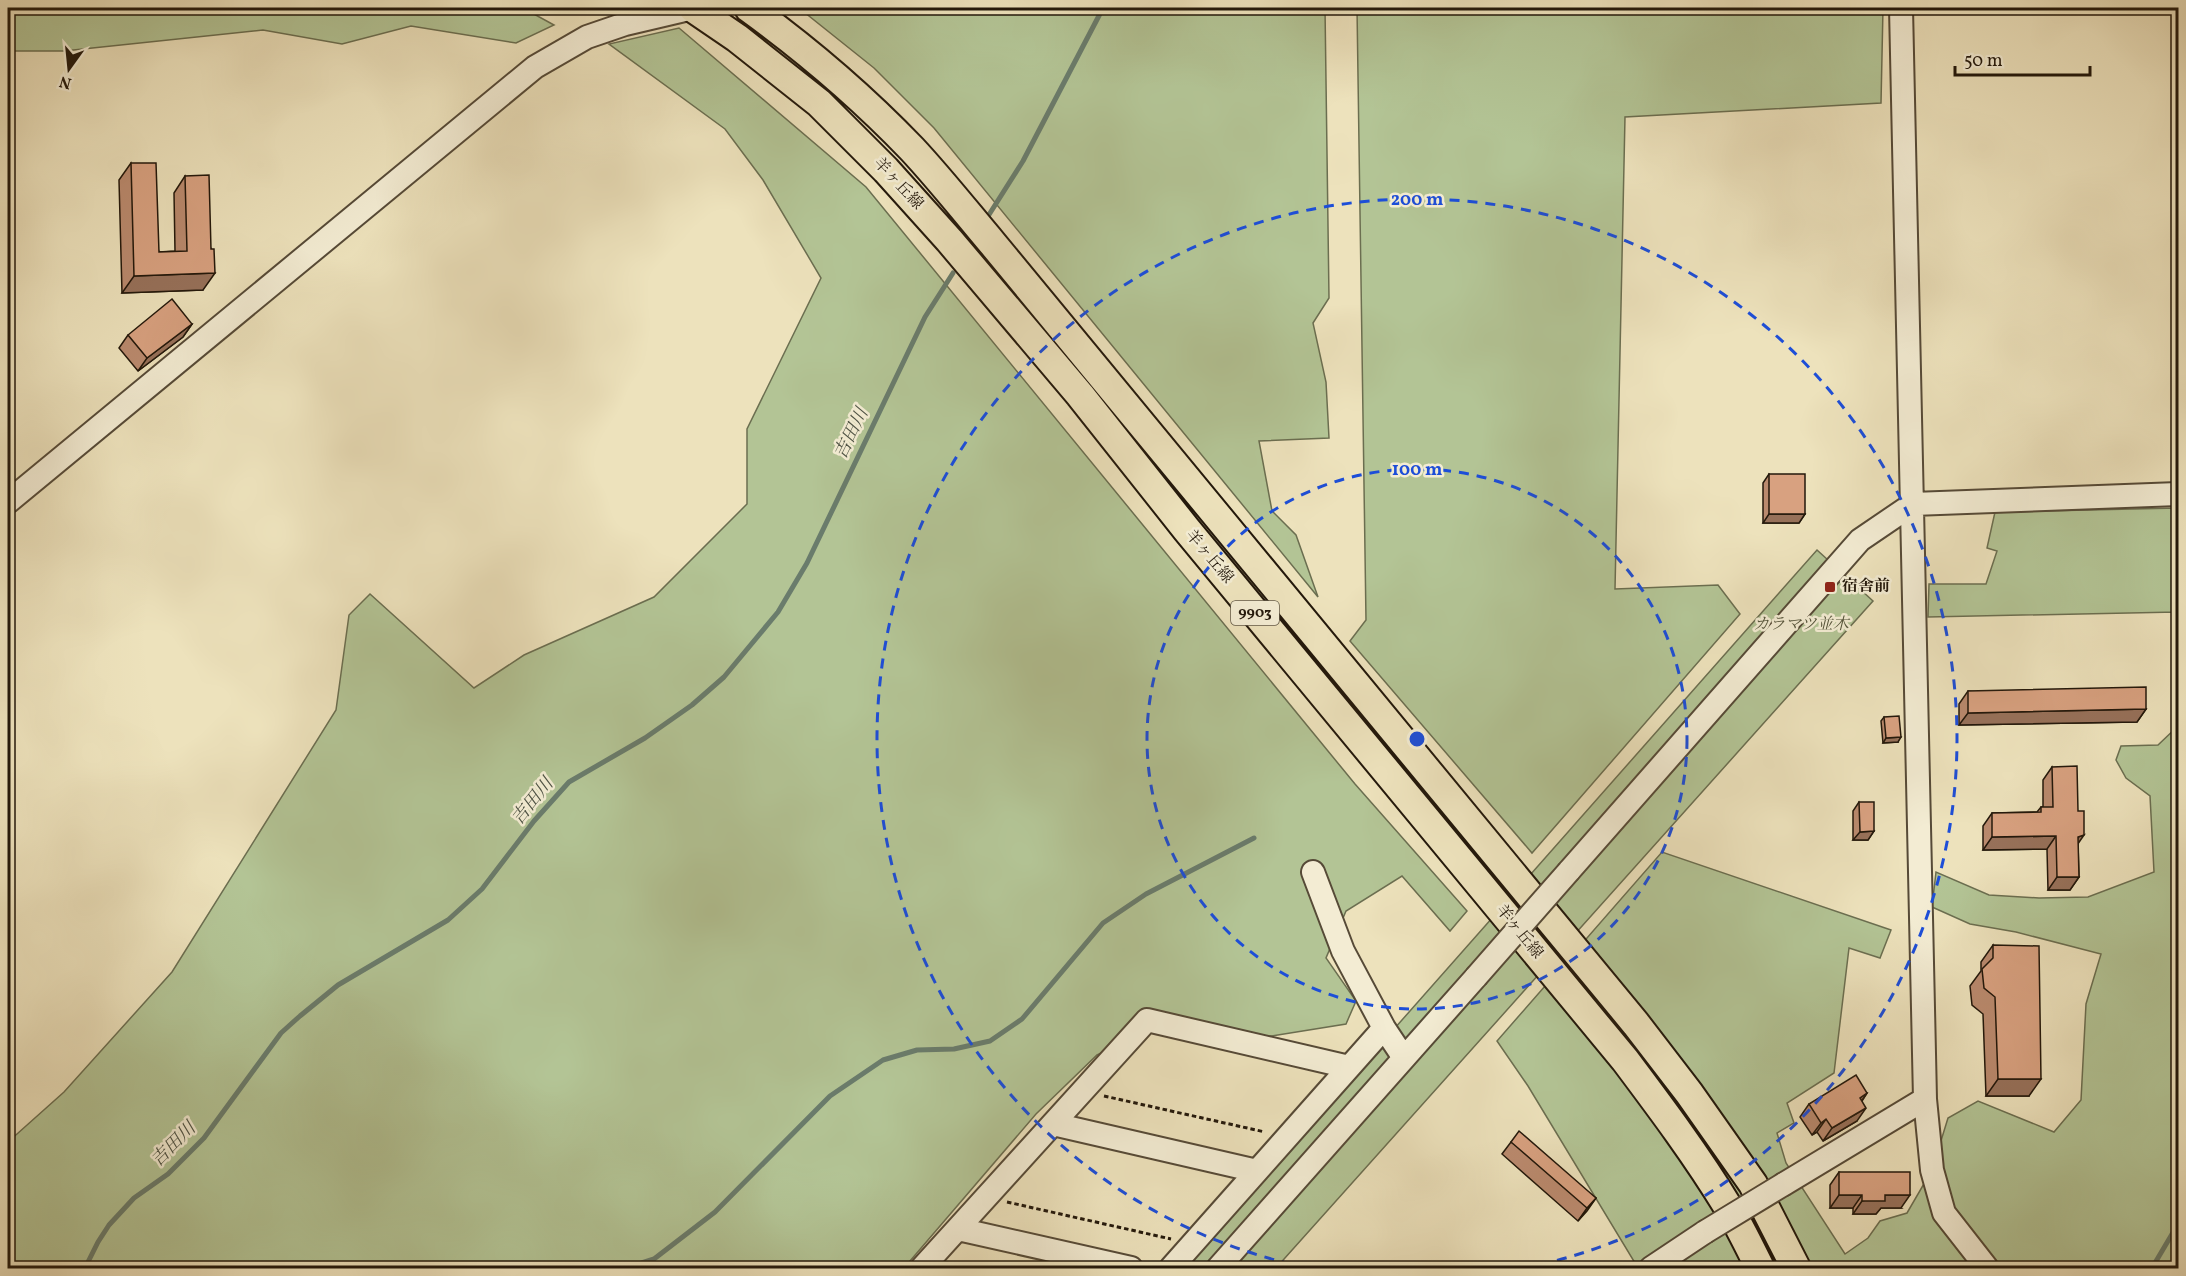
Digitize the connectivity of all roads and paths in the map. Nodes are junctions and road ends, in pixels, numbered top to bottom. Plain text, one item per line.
1 (693, 8) edge
2 (749, 8) edge
3 (1901, 8) edge
4 (2178, 494) edge
5 (8, 502) edge
6 (1912, 504) junction
7 (1313, 872) dead end
8 (1384, 1028) junction
9 (1404, 1058) junction
10 (1349, 1067) junction
11 (1083, 1091) junction
12 (1925, 1099) junction
13 (1053, 1124) junction
14 (1287, 1137) junction
15 (1257, 1171) junction
16 (987, 1197) junction
17 (957, 1229) junction
18 (1193, 1244) junction
19 (922, 1269) edge
20 (1131, 1269) edge
21 (1171, 1269) edge
22 (1218, 1269) edge
23 (1652, 1269) edge
24 (1760, 1269) edge
25 (1796, 1269) edge
26 (1987, 1269) edge

1 - 5 lane
1 - 24 main road, 羊ヶ丘線 / 9903
2 - 25 main road, 羊ヶ丘線 / 9903
3 - 6 lane
4 - 6 lane
6 - 9 lane, bridge
6 - 12 lane
7 - 8 lane
8 - 9 lane
8 - 10 lane
9 - 22 lane
10 - 11 lane
10 - 14 lane
11 - 13 lane
11 - 14 path
12 - 23 lane, bridge
12 - 26 lane
13 - 15 lane
13 - 16 lane
14 - 15 lane
15 - 18 lane
16 - 17 lane
16 - 18 path
17 - 19 lane
17 - 20 lane
18 - 21 lane

